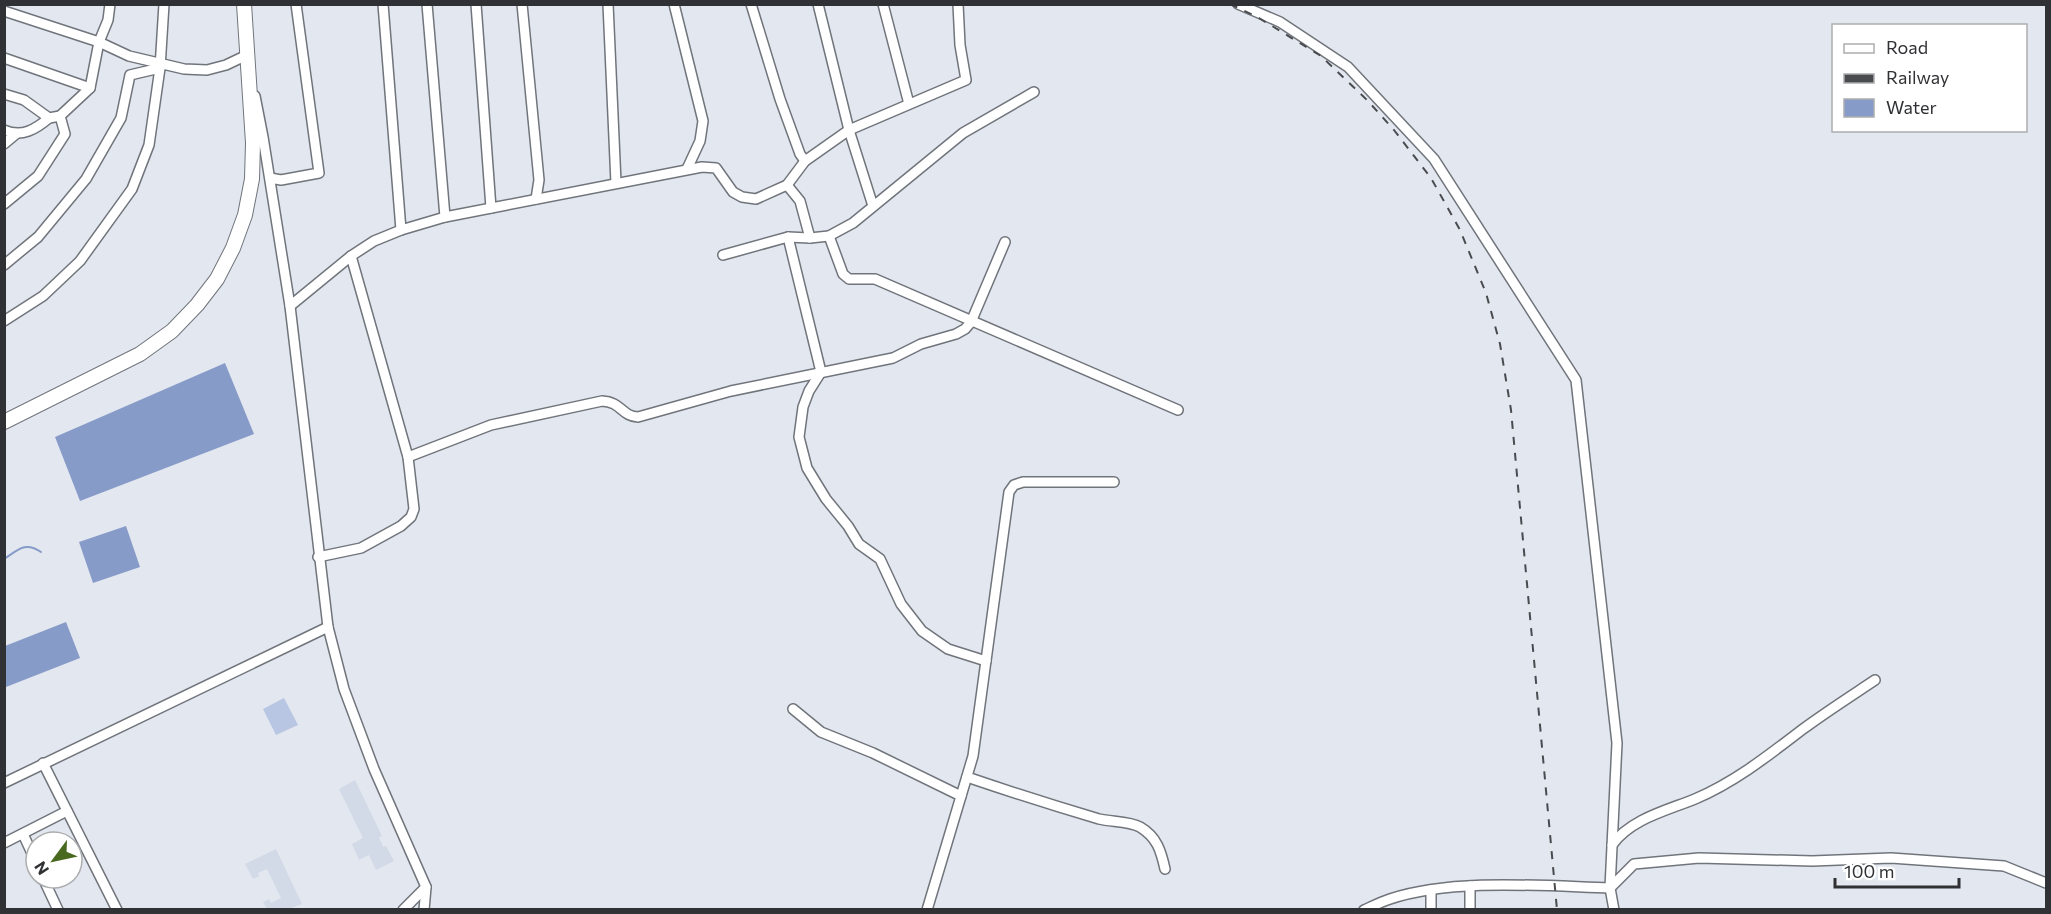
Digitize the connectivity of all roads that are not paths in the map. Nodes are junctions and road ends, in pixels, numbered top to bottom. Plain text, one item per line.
1 (110, 4) edge
2 (164, 4) edge
3 (244, 4) edge
4 (296, 4) edge
5 (383, 4) edge
6 (427, 4) edge
7 (476, 4) edge
8 (522, 4) edge
9 (608, 4) edge
10 (674, 4) edge
11 (751, 4) edge
12 (818, 4) edge
13 (884, 4) edge
14 (958, 4) edge
15 (1238, 4) edge
16 (4, 11) edge
17 (99, 42) junction
18 (247, 55) junction
19 (4, 58) edge
20 (160, 66) junction
21 (90, 88) junction
22 (1034, 92) dead end
23 (4, 94) edge
24 (909, 104) junction
25 (60, 116) junction
26 (49, 118) junction
27 (4, 130) edge
28 (849, 130) junction
29 (16, 134) junction
30 (4, 144) edge
31 (805, 161) junction
32 (687, 170) junction
33 (270, 178) junction
34 (616, 183) junction
35 (787, 185) junction
36 (536, 199) junction
37 (4, 204) edge
38 (873, 206) junction
39 (491, 208) junction
40 (445, 217) junction
41 (401, 230) junction
42 (829, 236) junction
43 (788, 237) junction
44 (810, 238) junction
45 (1005, 242) dead end
46 (723, 255) dead end
47 (351, 256) junction
48 (4, 265) edge
49 (290, 306) junction
50 (4, 321) edge
51 (971, 322) junction
52 (821, 372) junction
53 (1178, 410) dead end
54 (4, 422) edge
55 (408, 457) junction
56 (1114, 482) dead end
57 (318, 557) junction
58 (328, 627) junction
59 (986, 661) junction
60 (1875, 680) dead end
61 (793, 709) dead end
62 (43, 763) junction
63 (967, 777) junction
64 (4, 783) edge
65 (961, 796) junction
66 (67, 811) junction
67 (23, 834) joint
68 (4, 843) edge
69 (1612, 845) junction
70 (1165, 869) dead end
71 (2046, 883) edge
72 (1470, 886) junction
73 (426, 887) junction
74 (1610, 888) junction
75 (49, 890) edge
76 (1431, 890) junction
77 (1387, 905) edge
78 (116, 907) edge
79 (404, 908) edge
80 (58, 909) edge
81 (105, 909) edge
82 (422, 909) edge
83 (927, 909) edge
84 (1364, 909) edge
85 (1431, 909) edge
86 (1470, 909) edge
87 (1614, 909) edge

1 - 17 street
2 - 20 street
3 - 18 street
4 - 33 street
5 - 41 street
6 - 40 street
7 - 39 street
8 - 36 street
9 - 34 street
10 - 32 street
11 - 31 street
12 - 28 street
13 - 24 street
14 - 24 street
15 - 69 street
16 - 17 street
17 - 20 street
17 - 21 street
18 - 20 street
18 - 33 street
18 - 54 street
19 - 21 street
20 - 48 street
20 - 50 street
21 - 25 street
22 - 38 street
23 - 26 street
24 - 28 street
25 - 26 street
25 - 37 street
26 - 29 street
27 - 29 street
28 - 31 street
28 - 38 street
29 - 30 street
31 - 35 street
32 - 34 street
32 - 35 street
33 - 49 street
34 - 36 street
35 - 44 street
36 - 39 street
38 - 42 street
39 - 40 street
40 - 41 street
41 - 47 street
42 - 44 street
42 - 51 street
43 - 44 street
43 - 46 street
43 - 52 street
45 - 51 street
47 - 49 street
47 - 55 street
49 - 57 street
51 - 52 street
51 - 53 street
52 - 55 street
52 - 59 street
55 - 57 street
56 - 59 street
57 - 58 street
58 - 62 street
58 - 73 street
59 - 63 street
60 - 69 street
61 - 65 street
62 - 64 street
62 - 66 street
63 - 65 street
63 - 70 street
65 - 83 street
66 - 67 street
66 - 78 street
67 - 68 street
69 - 74 street
71 - 74 street
72 - 74 street
72 - 76 street
72 - 86 street
73 - 79 street
73 - 82 street
74 - 87 street
75 - 80 street
76 - 77 street
76 - 85 street
77 - 84 street
78 - 81 street
79 - 82 street

